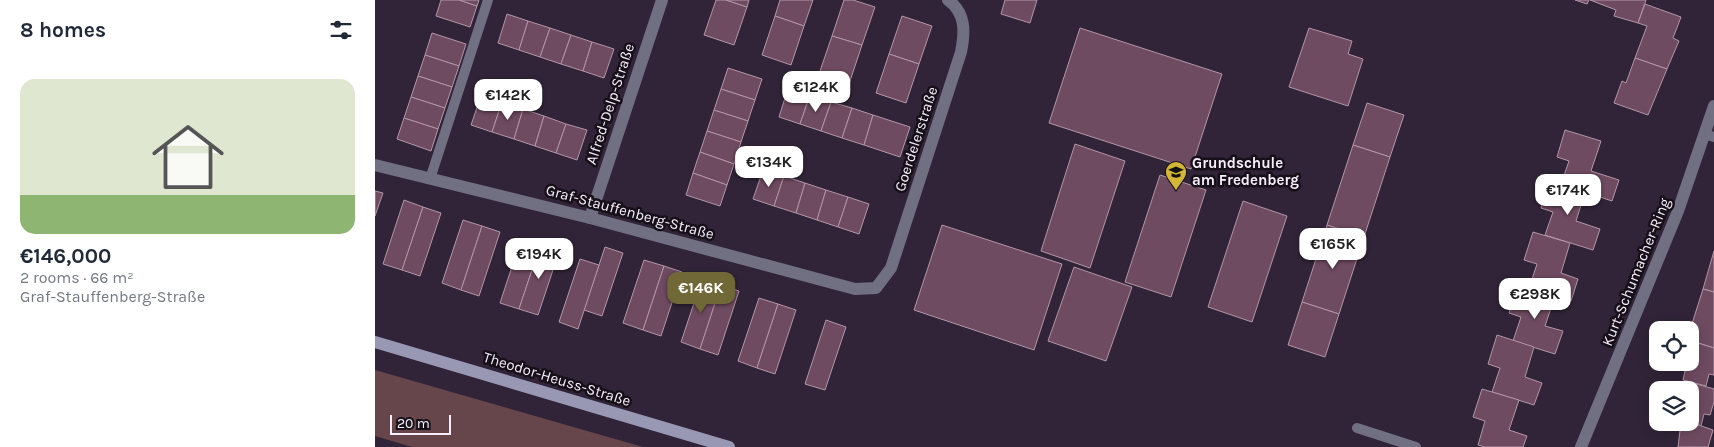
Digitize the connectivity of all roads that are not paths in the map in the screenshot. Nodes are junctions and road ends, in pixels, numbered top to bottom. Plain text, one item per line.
1 (488, 0) edge
2 (661, 0) edge
3 (948, 0) edge
4 (1714, 106) edge
5 (1709, 136) edge
6 (375, 165) edge
7 (430, 179) junction
8 (590, 218) junction
9 (876, 288) joint
10 (375, 342) edge
11 (1357, 428) dead end
12 (729, 447) edge
13 (1416, 447) edge
14 (1581, 447) edge

1 - 7 lane
2 - 8 street, Alfred-Delp-Straße
3 - 9 street, Goerdelerstraße
4 - 5 street, Kurt-Schumacher-Ring
5 - 14 street, Kurt-Schumacher-Ring
6 - 7 street, Graf-Stauffenberg-Straße
7 - 8 street, Graf-Stauffenberg-Straße
8 - 9 street, Graf-Stauffenberg-Straße
10 - 12 street, Theodor-Heuss-Straße
11 - 13 lane

